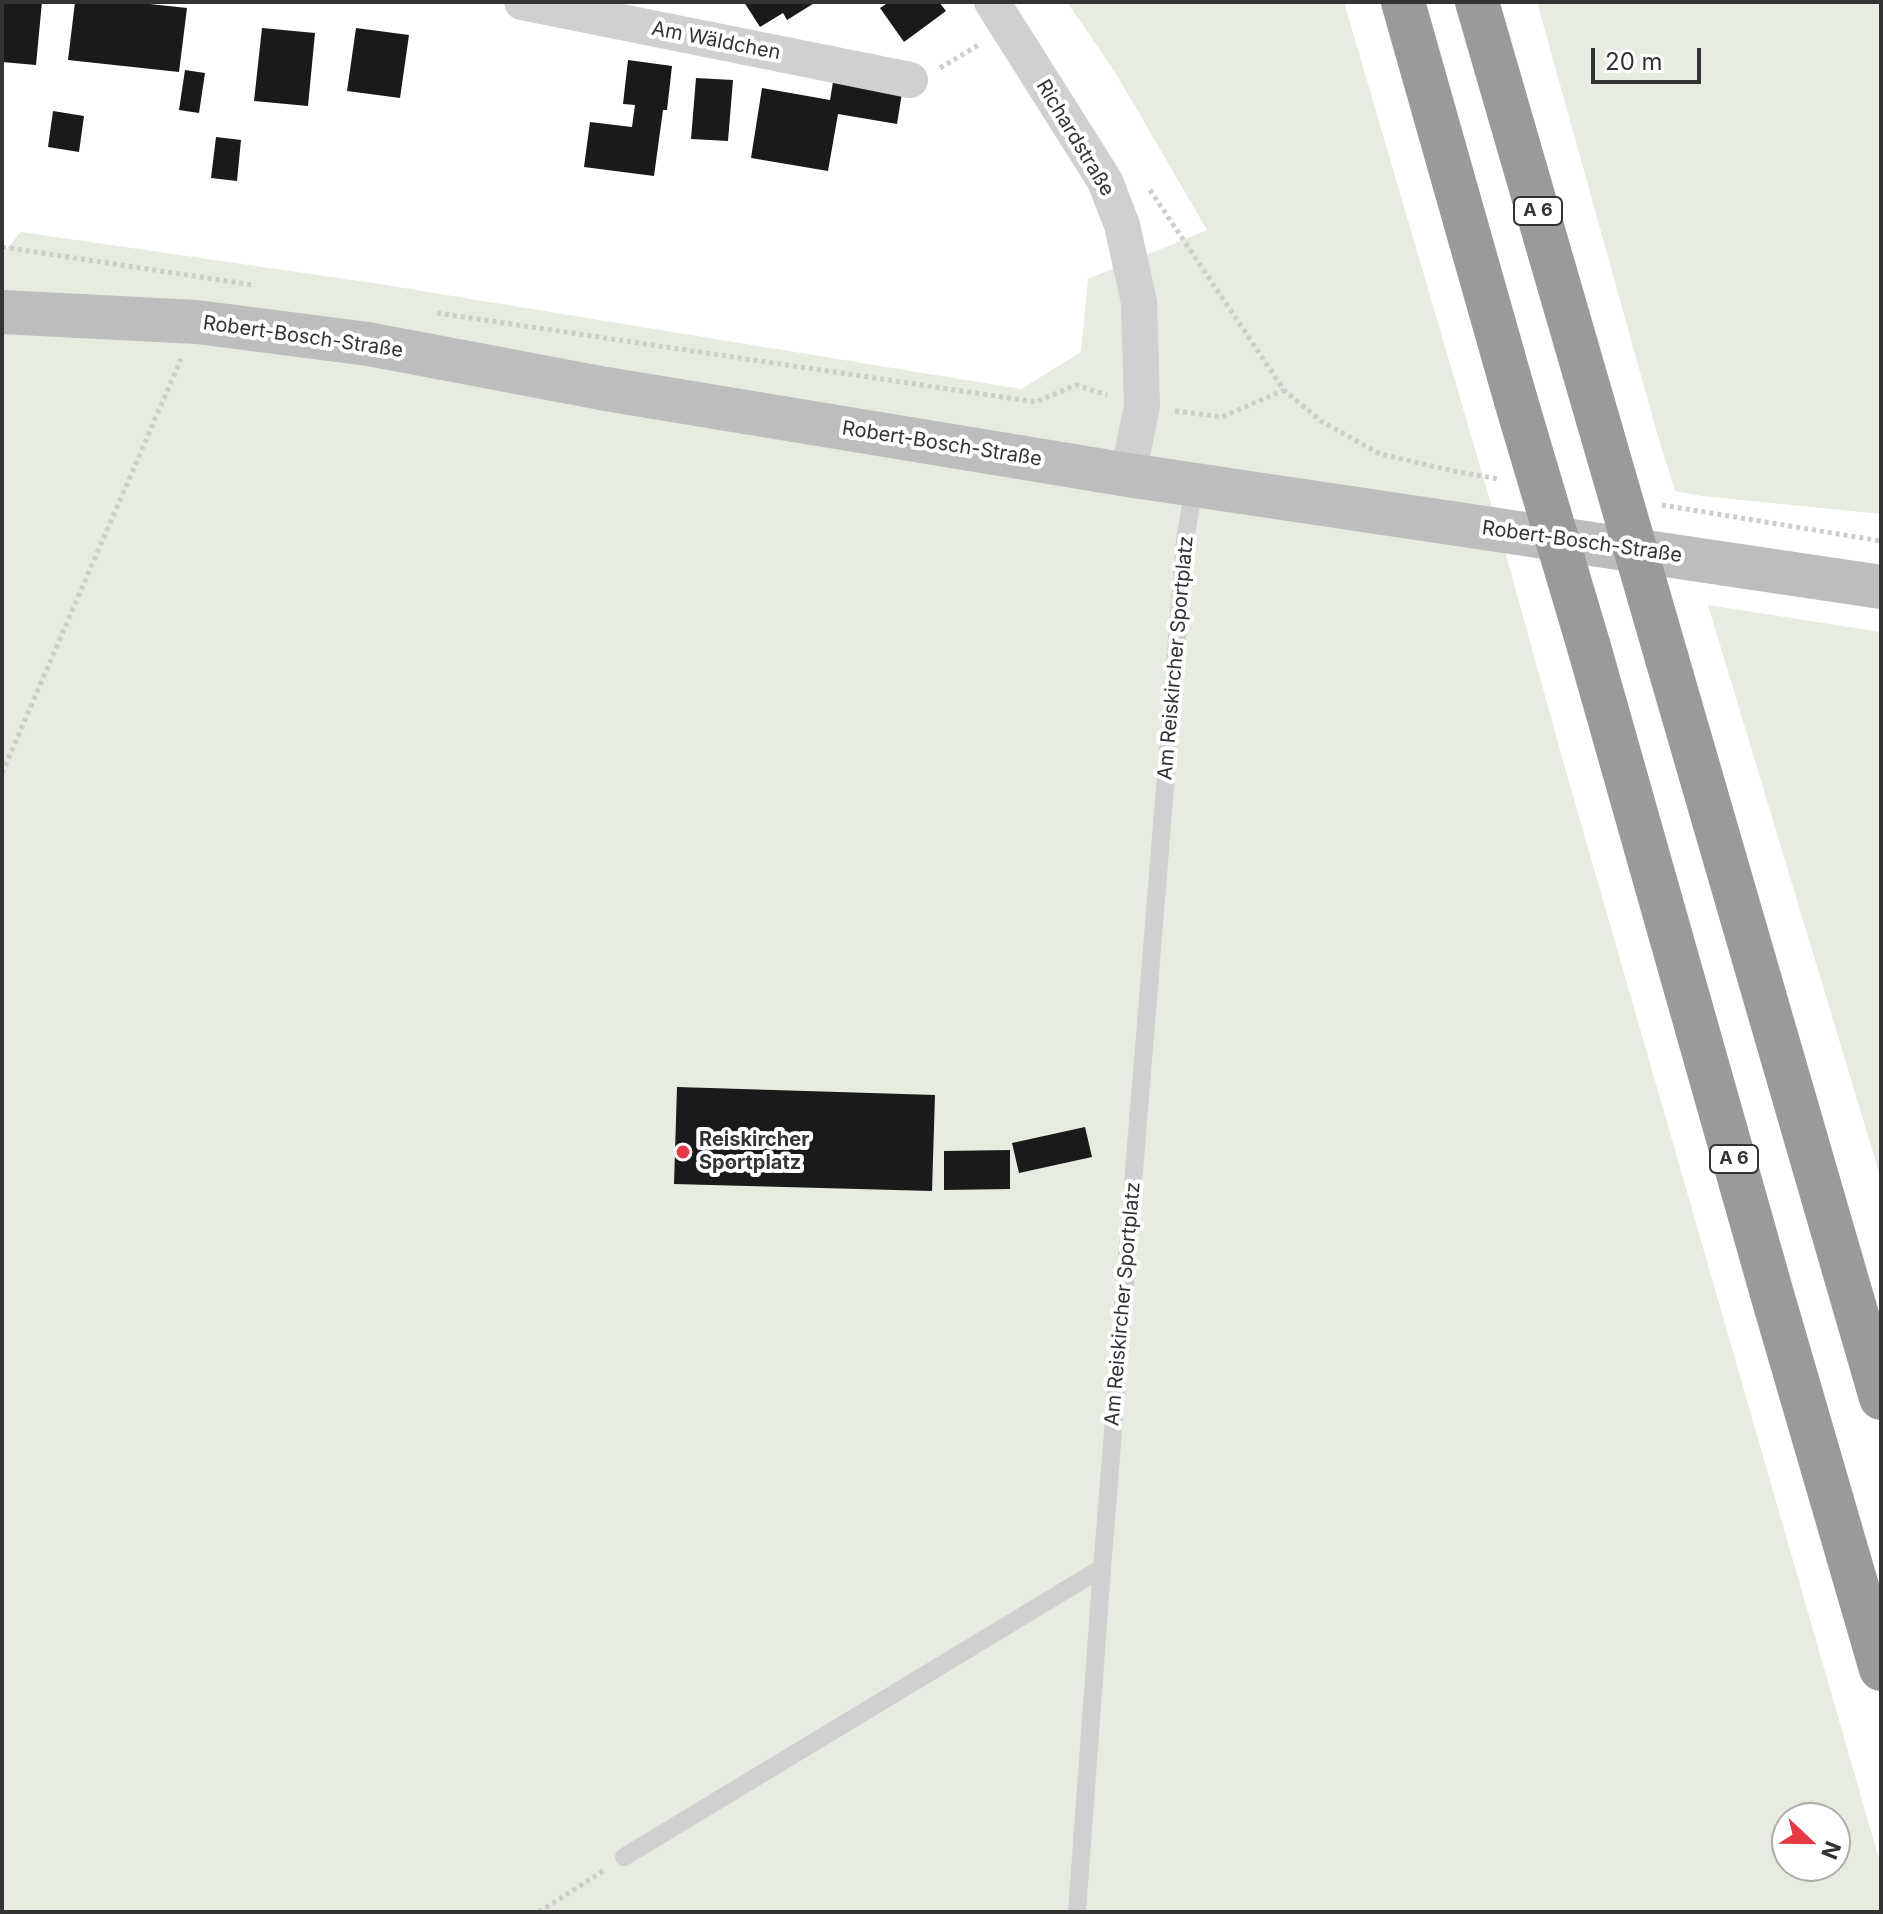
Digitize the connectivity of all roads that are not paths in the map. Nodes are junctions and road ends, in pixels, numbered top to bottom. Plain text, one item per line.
1 (522, 2) edge
2 (1403, 2) edge
3 (1477, 2) edge
4 (1000, 15) edge
5 (910, 80) road end
6 (2, 312) edge
7 (1128, 475) junction
8 (1194, 484) junction
9 (1881, 587) edge
10 (1881, 1398) edge
11 (1102, 1568) junction
12 (1881, 1669) edge
13 (624, 1857) road end
14 (1077, 1912) edge

1 - 5 street, Am Wäldchen
2 - 12 highway, A 6, bridge
3 - 10 highway, A 6, bridge
4 - 7 street, Richardstraße
6 - 7 main road, Robert-Bosch-Straße
7 - 8 main road, Robert-Bosch-Straße
8 - 9 main road, Robert-Bosch-Straße
8 - 11 lane, Am Reiskircher Sportplatz
11 - 13 lane
11 - 14 lane, Am Reiskircher Sportplatz

